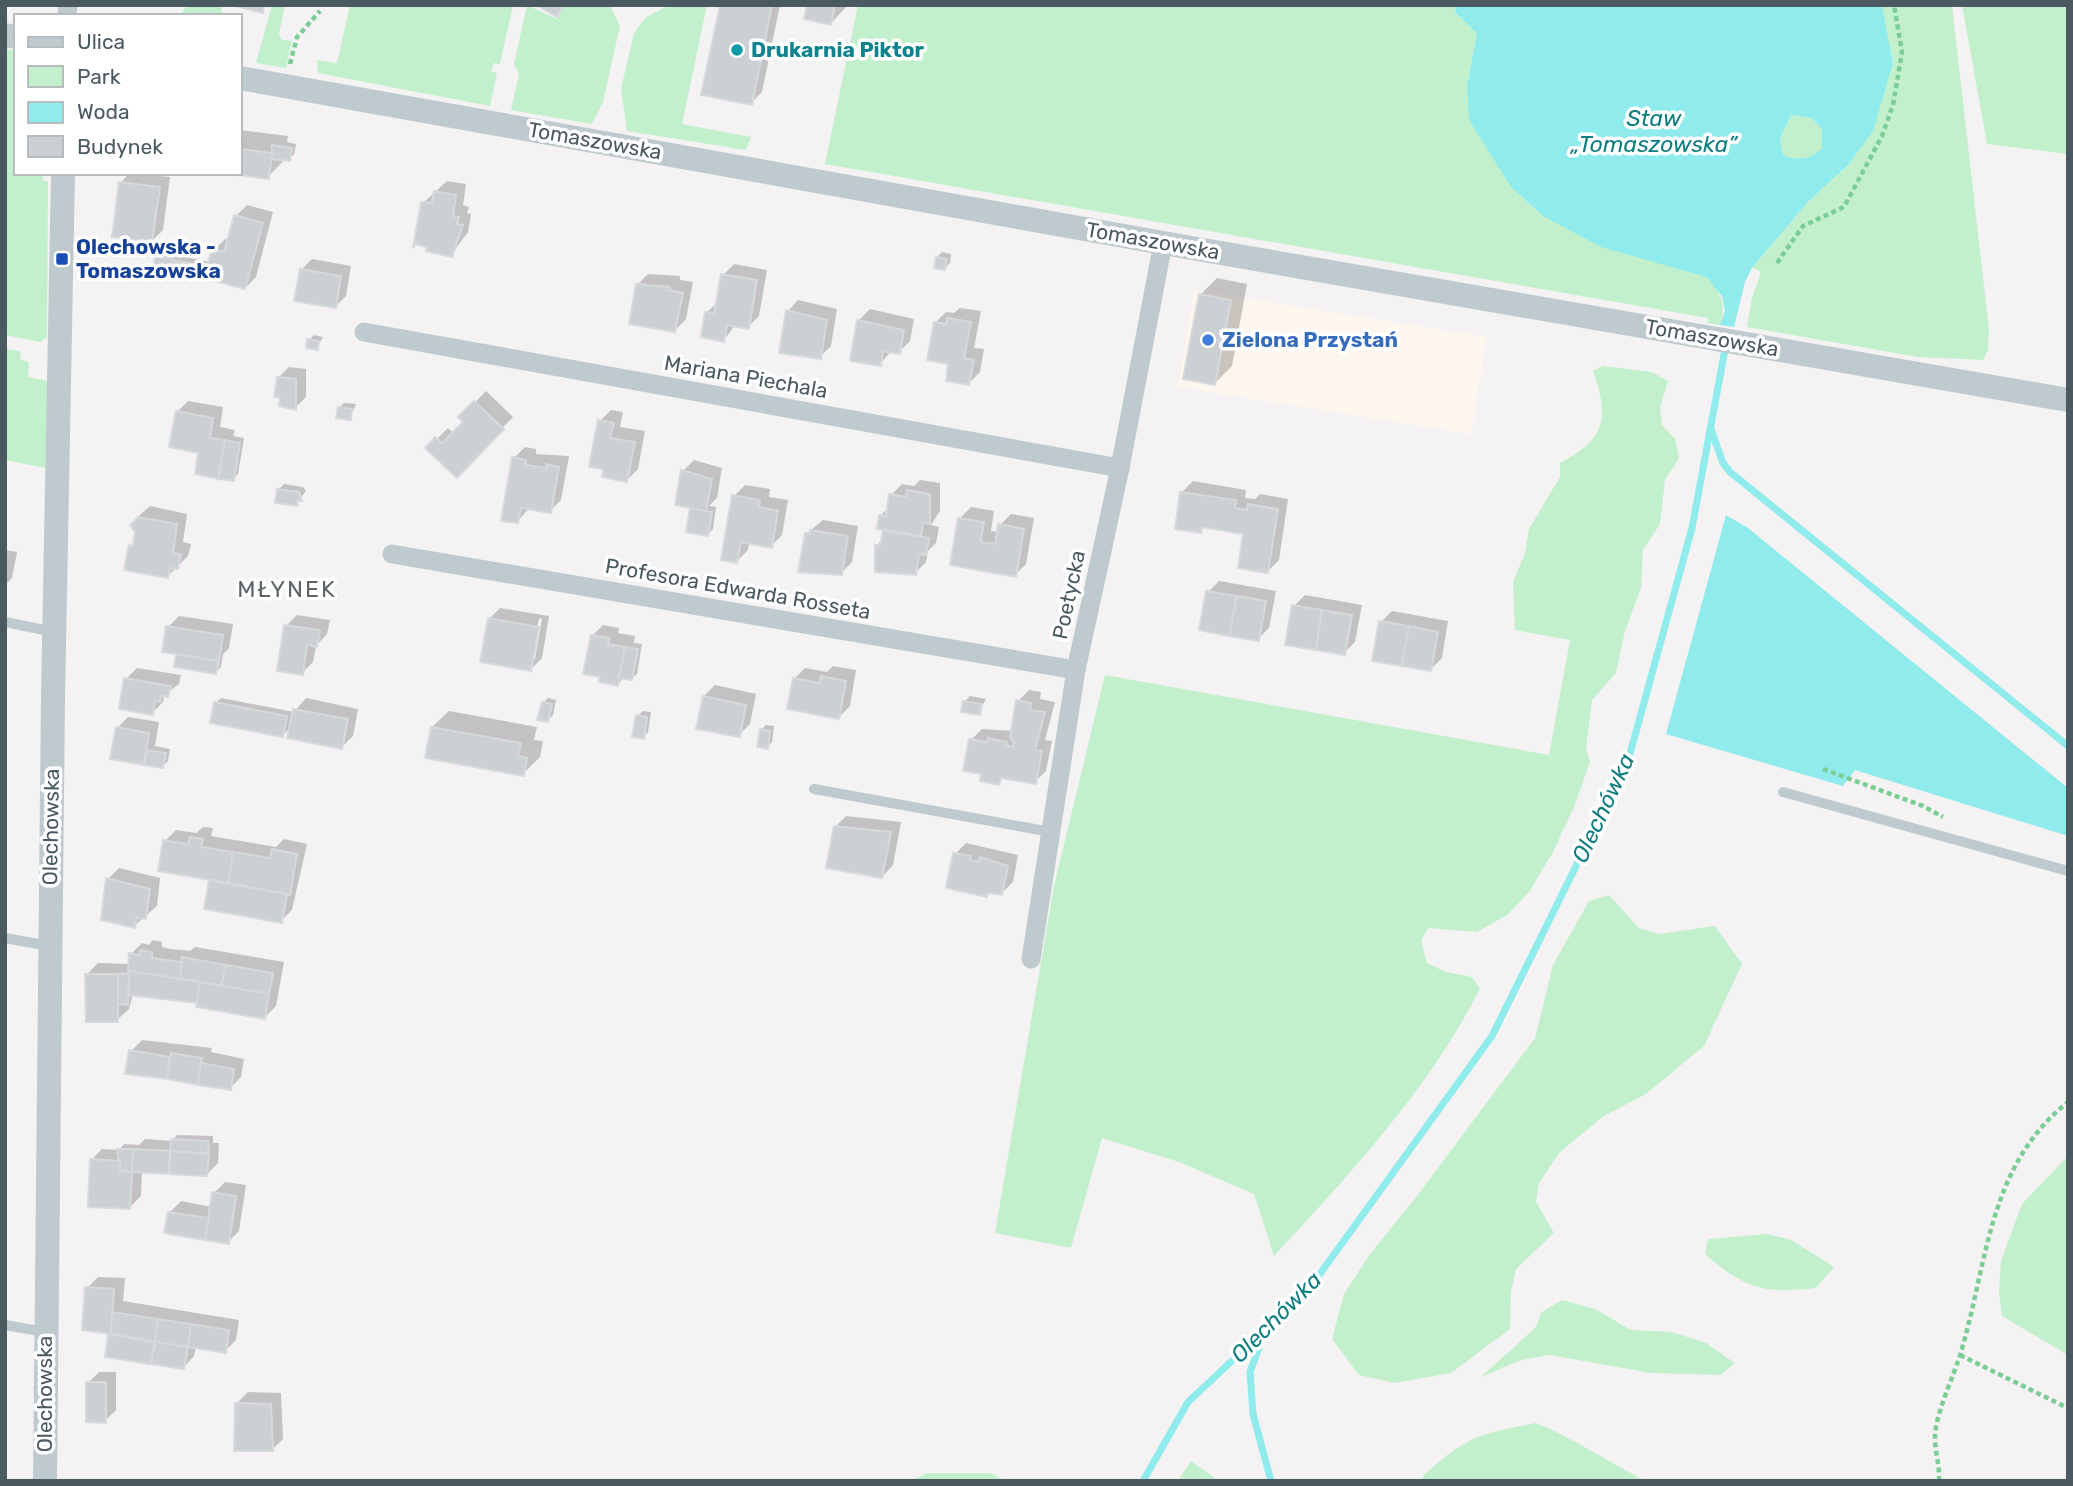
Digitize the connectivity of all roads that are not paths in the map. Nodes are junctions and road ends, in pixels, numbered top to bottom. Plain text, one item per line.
1 (242, 78) edge
2 (63, 175) edge
3 (1163, 243) junction
4 (365, 332) dead end
5 (2068, 400) edge
6 (1120, 468) junction
7 (392, 554) dead end
8 (5, 622) edge
9 (54, 632) junction
10 (1076, 670) junction
11 (814, 789) dead end
12 (1783, 792) dead end
13 (1051, 832) junction
14 (2068, 871) edge
15 (5, 938) edge
16 (50, 946) junction
17 (1031, 959) dead end
18 (5, 1325) edge
19 (46, 1332) junction
20 (44, 1481) edge

1 - 3 street, Tomaszowska
2 - 9 street, Olechowska
3 - 5 street, Tomaszowska
3 - 6 street, Poetycka
4 - 6 street, Mariana Piechala
6 - 10 street, Poetycka
7 - 10 street, Profesora Edwarda Rosseta
8 - 9 lane
9 - 16 street, Olechowska
10 - 13 street, Poetycka
11 - 13 lane
12 - 14 lane
13 - 17 street, Poetycka
15 - 16 lane
16 - 19 street, Olechowska
18 - 19 lane
19 - 20 street, Olechowska

